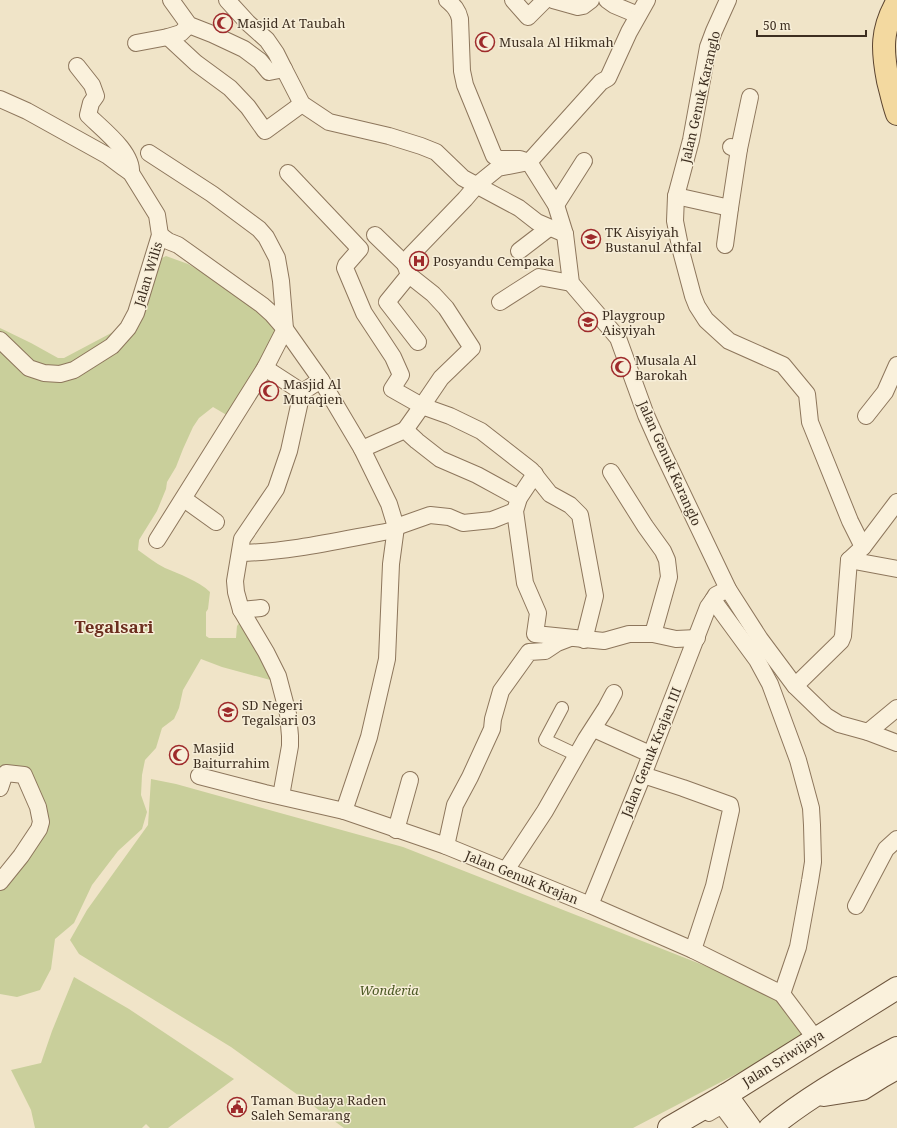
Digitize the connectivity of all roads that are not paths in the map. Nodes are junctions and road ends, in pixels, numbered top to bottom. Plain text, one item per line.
1 (171, 0) edge
2 (227, 0) edge
3 (447, 0) edge
4 (512, 0) edge
5 (545, 0) edge
6 (553, 0) edge
7 (591, 0) edge
8 (608, 0) edge
9 (647, 0) edge
10 (728, 0) edge
11 (897, 2) edge
12 (638, 15) junction
13 (189, 25) junction
14 (168, 37) junction
15 (136, 43) dead end
16 (77, 66) dead end
17 (278, 71) junction
18 (750, 97) dead end
19 (0, 99) edge
20 (302, 104) junction
21 (897, 114) edge
22 (149, 152) dead end
23 (584, 161) dead end
24 (529, 162) junction
25 (131, 173) junction
26 (288, 173) dead end
27 (477, 185) junction
28 (676, 196) junction
29 (556, 205) junction
30 (730, 208) junction
31 (549, 228) junction
32 (565, 234) junction
33 (160, 235) junction
34 (375, 235) dead end
35 (725, 245) dead end
36 (519, 251) dead end
37 (407, 269) junction
38 (571, 283) junction
39 (500, 302) dead end
40 (285, 329) junction
41 (0, 340) edge
42 (418, 342) dead end
43 (897, 366) edge
44 (266, 368) junction
45 (321, 380) junction
46 (302, 392) junction
47 (422, 406) junction
48 (866, 416) dead end
49 (405, 430) junction
50 (362, 449) junction
51 (611, 472) dead end
52 (534, 474) junction
53 (184, 499) junction
54 (897, 502) edge
55 (517, 504) junction
56 (216, 522) dead end
57 (396, 527) junction
58 (157, 540) dead end
59 (863, 547) junction
60 (240, 553) junction
61 (849, 560) junction
62 (897, 569) edge
63 (720, 594) junction
64 (261, 608) dead end
65 (241, 610) junction
66 (653, 634) junction
67 (697, 638) junction
68 (577, 639) junction
69 (795, 686) junction
70 (614, 693) dead end
71 (562, 708) dead end
72 (897, 708) edge
73 (594, 729) junction
74 (868, 732) junction
75 (897, 743) edge
76 (650, 754) junction
77 (577, 755) junction
78 (643, 775) junction
79 (199, 776) dead end
80 (410, 780) dead end
81 (0, 788) edge
82 (281, 796) junction
83 (344, 811) junction
84 (396, 830) junction
85 (897, 839) edge
86 (446, 846) junction
87 (506, 870) junction
88 (0, 882) edge
89 (590, 905) junction
90 (856, 906) dead end
91 (693, 950) junction
92 (897, 988) edge
93 (782, 994) junction
94 (815, 1038) junction
95 (897, 1048) edge
96 (897, 1068) edge
97 (726, 1095) junction
98 (815, 1096) junction
99 (669, 1128) edge
100 (689, 1128) edge
101 (736, 1128) edge
102 (750, 1128) edge
103 (770, 1128) edge

1 - 13 street
2 - 17 street
3 - 24 street
4 - 5 street
6 - 7 street
8 - 12 street
9 - 12 street
10 - 28 street, Jalan Genuk Karanglo
11 - 21 main road
12 - 24 street
13 - 14 street
13 - 17 street
14 - 15 street
14 - 20 street
16 - 25 street
17 - 20 street
18 - 30 street
19 - 25 street, Jalan Wilis
20 - 27 street
22 - 40 street
23 - 29 street
24 - 27 street
24 - 29 street
25 - 33 street, Jalan Wilis
26 - 47 street
27 - 31 street
27 - 37 street
28 - 30 street
28 - 59 street, Jalan Genuk Karanglo
29 - 32 street
30 - 35 street
31 - 32 street
31 - 36 street
32 - 38 street
33 - 40 street
33 - 41 street, Jalan Wilis
34 - 37 street
37 - 42 street
37 - 47 street
38 - 39 street
38 - 63 street, Jalan Genuk Karanglo
40 - 44 street
40 - 45 street
43 - 48 street
44 - 46 street
44 - 53 street
45 - 46 street
45 - 50 street
46 - 60 street
47 - 49 street
47 - 52 street
49 - 50 street
49 - 55 street
50 - 57 street
51 - 66 street
52 - 55 street
52 - 68 street
53 - 56 street
53 - 58 street
54 - 59 street
55 - 57 street
55 - 68 street
57 - 60 street
57 - 83 street
59 - 61 street
60 - 65 street
61 - 62 street
61 - 69 street
63 - 67 street, Jalan Genuk Krajan III
63 - 69 street, Jalan Genuk Karanglo
63 - 93 street
64 - 65 street
65 - 82 street
66 - 67 street
66 - 68 street
67 - 76 street, Jalan Genuk Krajan III
68 - 86 street
69 - 74 street, Jalan Genuk Karanglo
70 - 73 street
71 - 77 street
72 - 74 street
73 - 76 street
73 - 77 street
74 - 75 street, Jalan Genuk Karanglo
76 - 78 street, Jalan Genuk Krajan III
77 - 87 street
78 - 89 street, Jalan Genuk Krajan III
78 - 91 street
79 - 82 street, Jalan Genuk Krajan
80 - 84 street
81 - 88 street
82 - 83 street, Jalan Genuk Krajan
83 - 84 street, Jalan Genuk Krajan
84 - 86 street, Jalan Genuk Krajan
85 - 90 street
86 - 87 street, Jalan Genuk Krajan
87 - 89 street, Jalan Genuk Krajan
89 - 91 street, Jalan Genuk Krajan
91 - 93 street, Jalan Genuk Krajan
92 - 94 main road, Jalan Sriwijaya
93 - 94 street, Jalan Genuk Krajan
94 - 97 main road, Jalan Sriwijaya
95 - 98 main road
96 - 98 main road
97 - 99 main road, Jalan Sriwijaya
97 - 102 main road
98 - 103 main road
100 - 101 street

